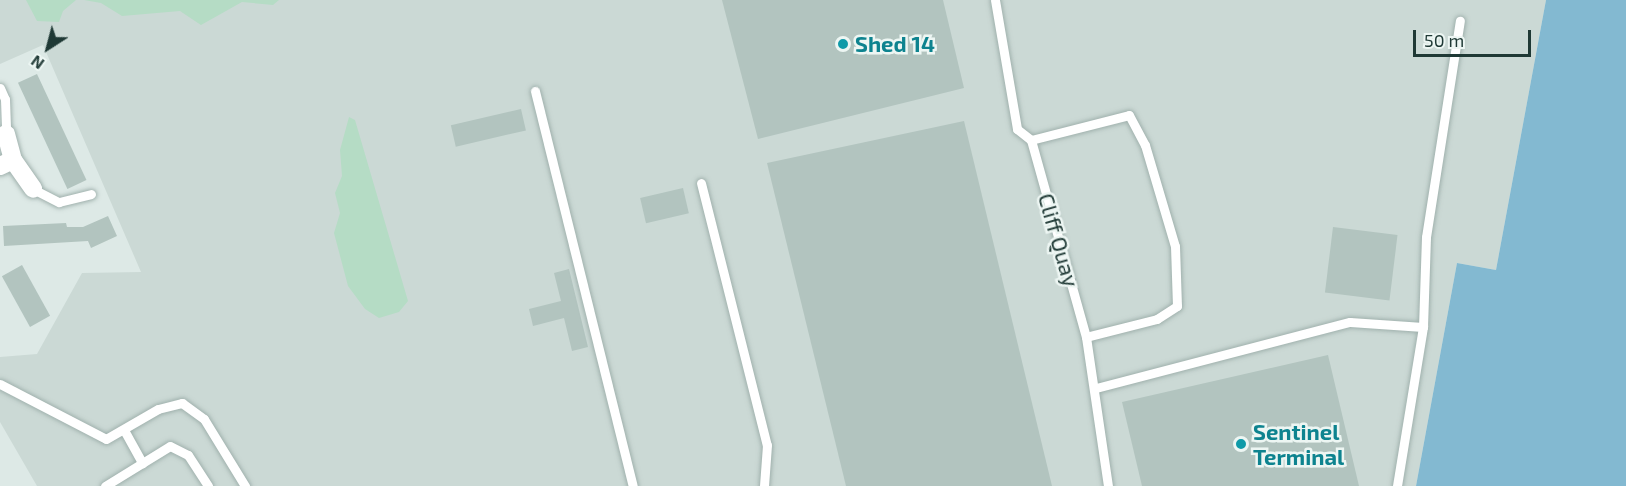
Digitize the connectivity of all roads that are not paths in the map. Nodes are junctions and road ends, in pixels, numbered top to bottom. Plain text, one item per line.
1 (995, 0) edge
2 (1460, 21) dead end
3 (0, 88) edge
4 (535, 91) dead end
5 (6, 134) joint
6 (1031, 140) junction
7 (6, 163) edge
8 (701, 183) dead end
9 (33, 189) joint
10 (91, 194) dead end
11 (1423, 327) junction
12 (1086, 337) junction
13 (0, 384) edge
14 (1096, 388) junction
15 (123, 430) junction
16 (142, 463) junction
17 (105, 486) edge
18 (208, 486) edge
19 (245, 486) edge
20 (633, 486) edge
21 (764, 486) edge
22 (1108, 486) edge
23 (1397, 486) edge

1 - 6 lane, Cliff Quay
2 - 11 lane
3 - 5 lane
4 - 20 lane
5 - 7 street
6 - 12 lane, Cliff Quay
6 - 12 lane
7 - 9 street
8 - 21 lane
9 - 10 lane
11 - 14 lane
11 - 23 lane
12 - 14 lane, Cliff Quay
13 - 15 lane
14 - 22 lane, Cliff Quay
15 - 16 lane
15 - 19 lane
16 - 17 lane
16 - 18 lane

